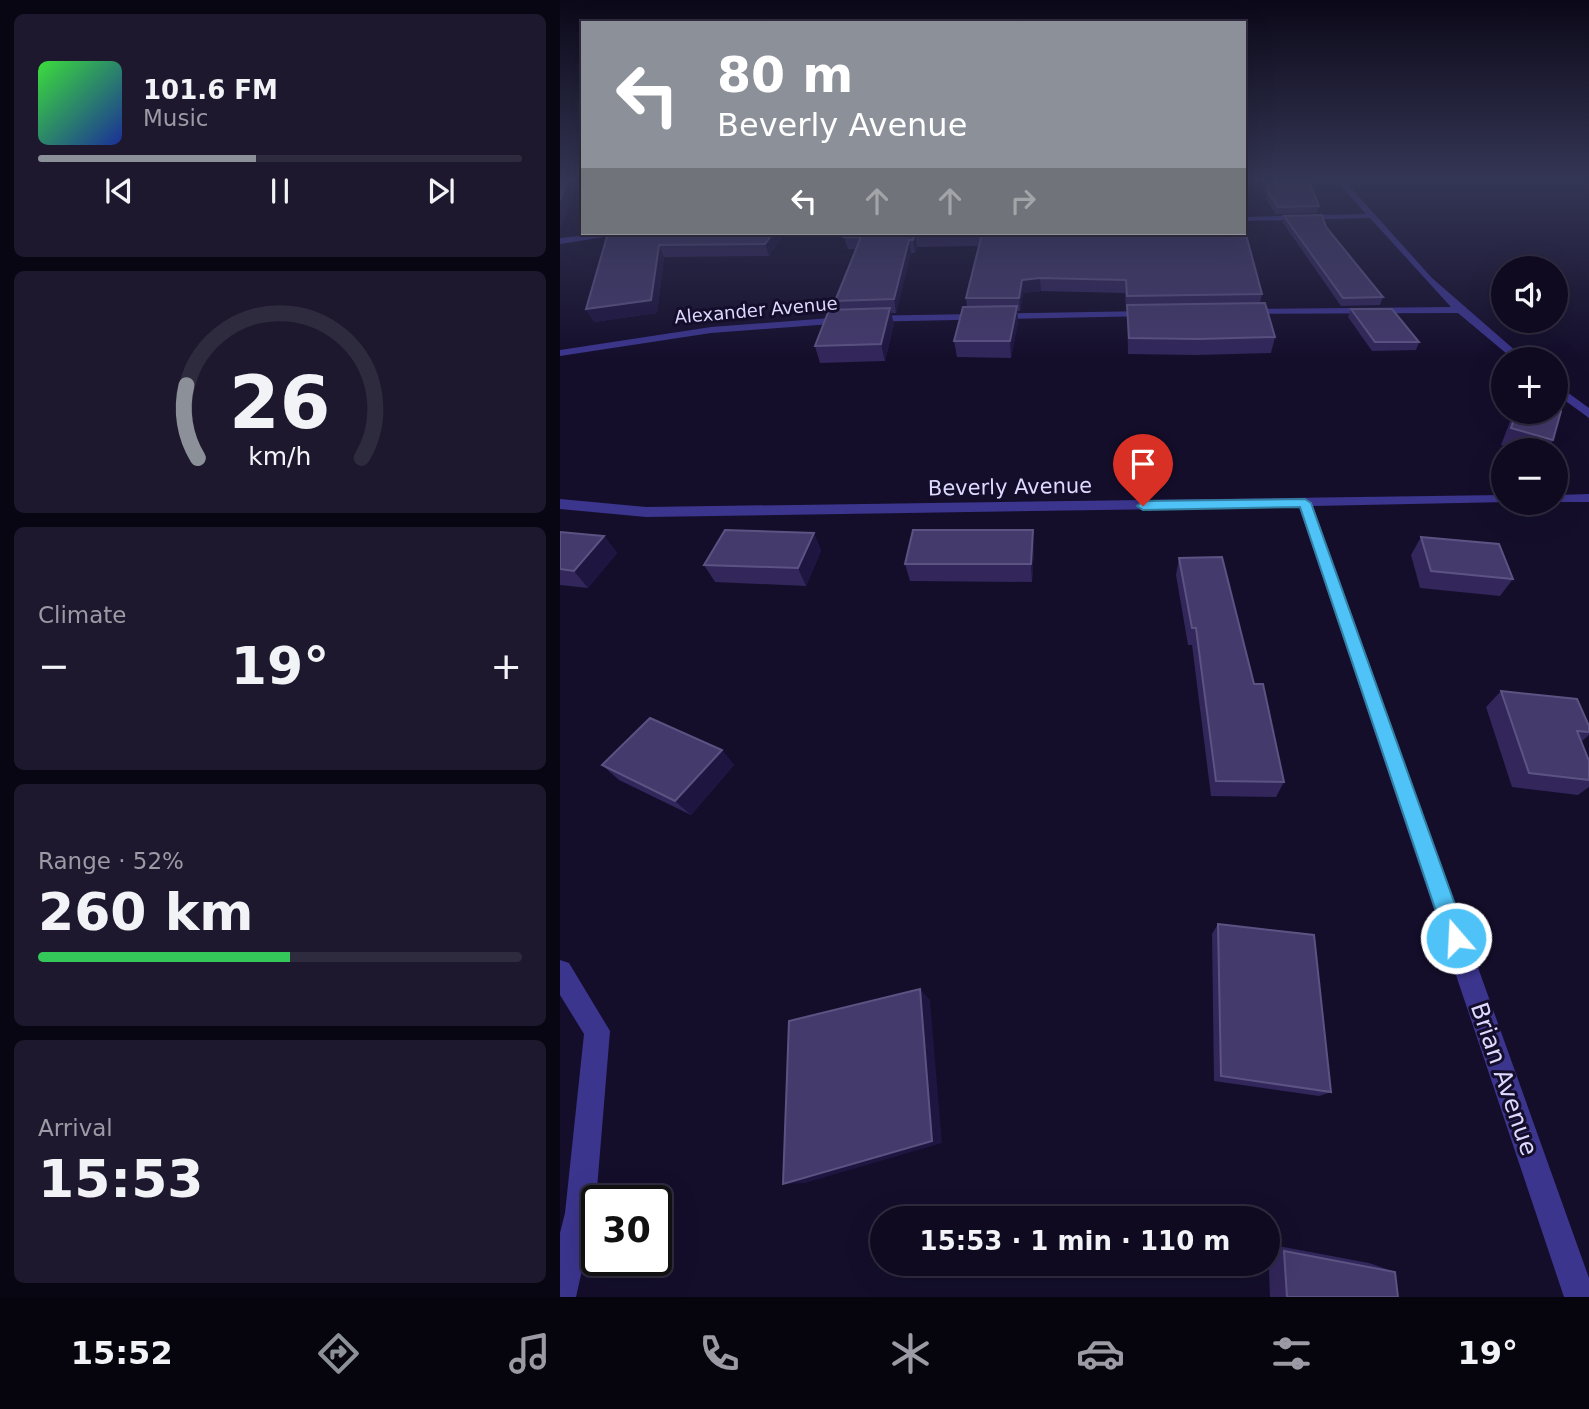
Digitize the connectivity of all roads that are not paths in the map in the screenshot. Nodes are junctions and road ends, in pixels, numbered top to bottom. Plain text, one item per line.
1 (580, 239) edge
2 (1392, 239) edge
3 (560, 241) edge
4 (1460, 310) junction
5 (1236, 312) edge
6 (1166, 313) edge
7 (1505, 347) edge
8 (560, 353) edge
9 (1568, 397) edge
10 (1589, 414) edge
11 (1589, 498) edge
12 (1491, 499) edge
13 (1568, 499) edge
14 (1305, 503) junction
15 (560, 504) edge
16 (560, 972) edge
17 (560, 1297) edge
18 (1580, 1297) edge

1 - 3 street
2 - 4 street
4 - 5 street
4 - 7 street
6 - 8 street, Alexander Avenue
9 - 10 street
11 - 13 street
12 - 14 street, Beverly Avenue
14 - 15 street, Beverly Avenue
14 - 18 street, Brian Avenue
16 - 17 street

